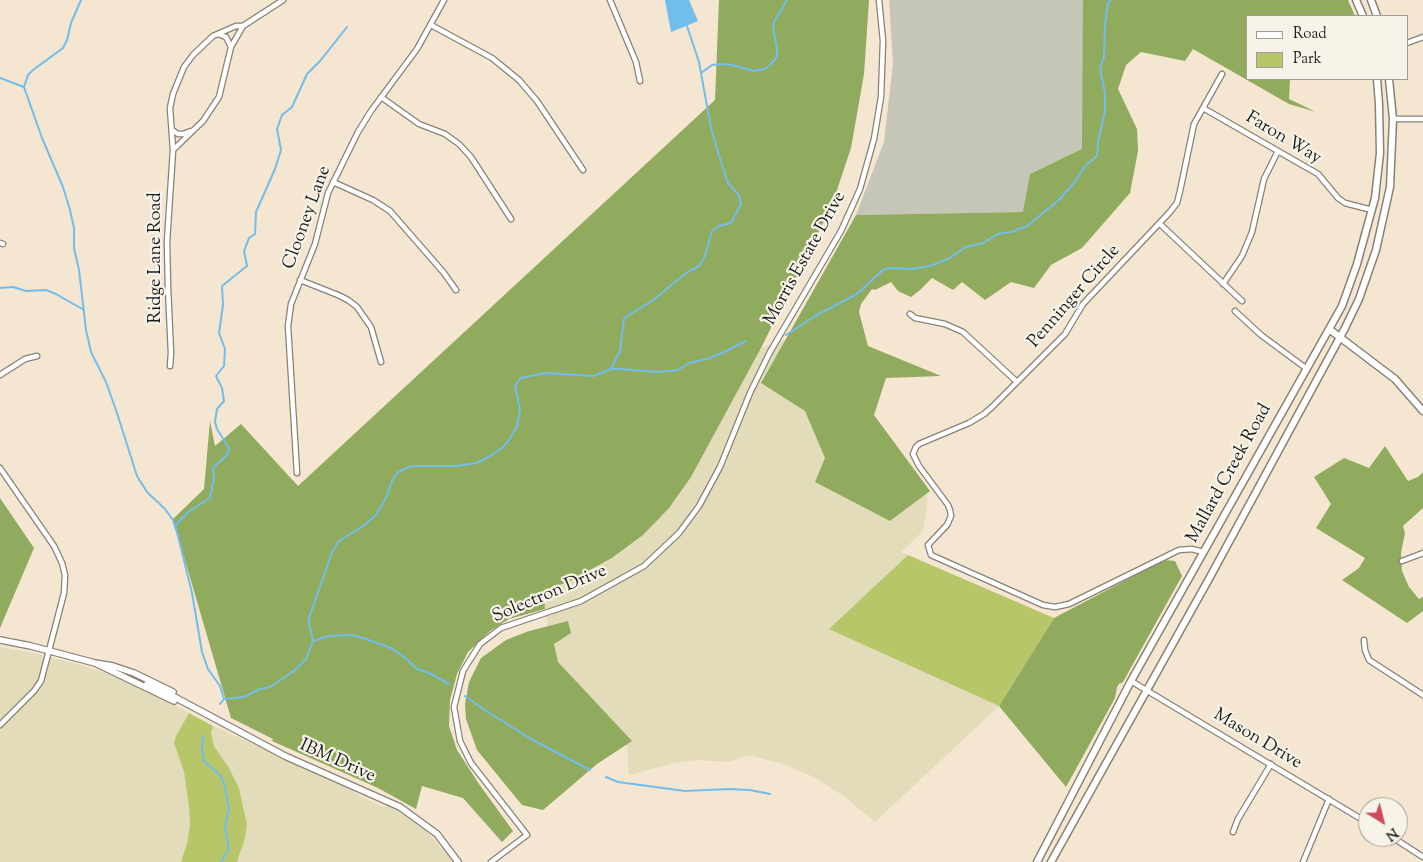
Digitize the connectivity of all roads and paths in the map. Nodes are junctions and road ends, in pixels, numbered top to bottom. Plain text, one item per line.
1 (283, 0) edge
2 (444, 0) edge
3 (610, 0) edge
4 (879, 0) edge
5 (1356, 0) edge
6 (1371, 0) edge
7 (1363, 15) edge
8 (1377, 15) edge
9 (431, 24) junction
10 (243, 26) junction
11 (218, 34) junction
12 (1423, 38) edge
13 (1408, 43) edge
14 (231, 47) junction
15 (1222, 74) dead end
16 (1376, 80) edge
17 (1389, 80) edge
18 (640, 81) dead end
19 (381, 97) junction
20 (1203, 108) junction
21 (1392, 119) junction
22 (1423, 119) edge
23 (172, 130) junction
24 (193, 130) junction
25 (173, 150) junction
26 (1278, 151) junction
27 (583, 170) dead end
28 (333, 182) junction
29 (1372, 210) junction
30 (511, 219) dead end
31 (1160, 224) junction
32 (300, 280) junction
33 (1224, 284) junction
34 (456, 290) dead end
35 (1242, 300) dead end
36 (1235, 311) dead end
37 (910, 314) dead end
38 (1329, 329) junction
39 (1340, 337) junction
40 (770, 352) joint
41 (38, 356) dead end
42 (381, 362) dead end
43 (170, 366) dead end
44 (1306, 369) junction
45 (0, 375) edge
46 (1016, 381) junction
47 (1423, 411) edge
48 (0, 468) edge
49 (297, 473) dead end
50 (1204, 552) junction
51 (1423, 553) edge
52 (1402, 561) dead end
53 (0, 640) edge
54 (1364, 640) dead end
55 (49, 650) junction
56 (95, 662) junction
57 (1131, 681) junction
58 (1146, 690) junction
59 (1423, 695) edge
60 (191, 706) junction
61 (0, 725) edge
62 (1271, 764) junction
63 (1329, 799) junction
64 (1358, 817) edge
65 (1233, 832) dead end
66 (1408, 847) edge
67 (1423, 857) edge
68 (458, 862) edge
69 (491, 862) edge
70 (1037, 862) edge
71 (1051, 862) edge
72 (1303, 862) edge

1 - 10 street, Ridge Lane Road
2 - 9 street, Clooney Lane
3 - 18 street
4 - 40 street, Morris Estate Drive
5 - 7 main road
6 - 8 main road
9 - 19 street, Clooney Lane
9 - 27 street
10 - 11 street, Ridge Lane Road
10 - 14 street, Ridge Lane Road
11 - 14 street
11 - 23 street, Ridge Lane Road
12 - 13 street
14 - 24 street, Ridge Lane Road
15 - 20 street, Penninger Circle
16 - 29 main road, Mallard Creek Road
17 - 21 main road, Mallard Creek Road
19 - 28 street, Clooney Lane
19 - 30 street
20 - 26 street, Faron Way
20 - 31 street, Penninger Circle
21 - 22 street
21 - 39 main road, Mallard Creek Road
23 - 24 street
23 - 25 street, Ridge Lane Road
24 - 25 street, Ridge Lane Road
25 - 43 street, Ridge Lane Road
26 - 29 street, Faron Way
26 - 33 street
28 - 32 street, Clooney Lane
28 - 34 street
29 - 38 main road, Mallard Creek Road
31 - 33 street
31 - 46 street, Penninger Circle
32 - 42 street
32 - 49 street, Clooney Lane
33 - 35 street
36 - 44 street
37 - 46 street
38 - 39 main road
38 - 44 main road, Mallard Creek Road
39 - 47 main road
39 - 58 main road, Mallard Creek Road
40 - 69 street, Solectron Drive
41 - 45 street
44 - 50 main road, Mallard Creek Road
46 - 50 street, Penninger Circle
48 - 55 street
50 - 57 main road, Mallard Creek Road
51 - 52 street
53 - 55 street, IBM Drive
54 - 59 street
55 - 56 street, IBM Drive
55 - 61 street
56 - 60 street, IBM Drive
56 - 60 street, IBM Drive
57 - 58 street, Mason Drive
57 - 70 main road, Mallard Creek Road
58 - 62 street, Mason Drive
58 - 71 main road, Mallard Creek Road
60 - 68 street, IBM Drive
62 - 63 street, Mason Drive
62 - 65 street
63 - 64 street, Mason Drive
63 - 72 street
66 - 67 street

